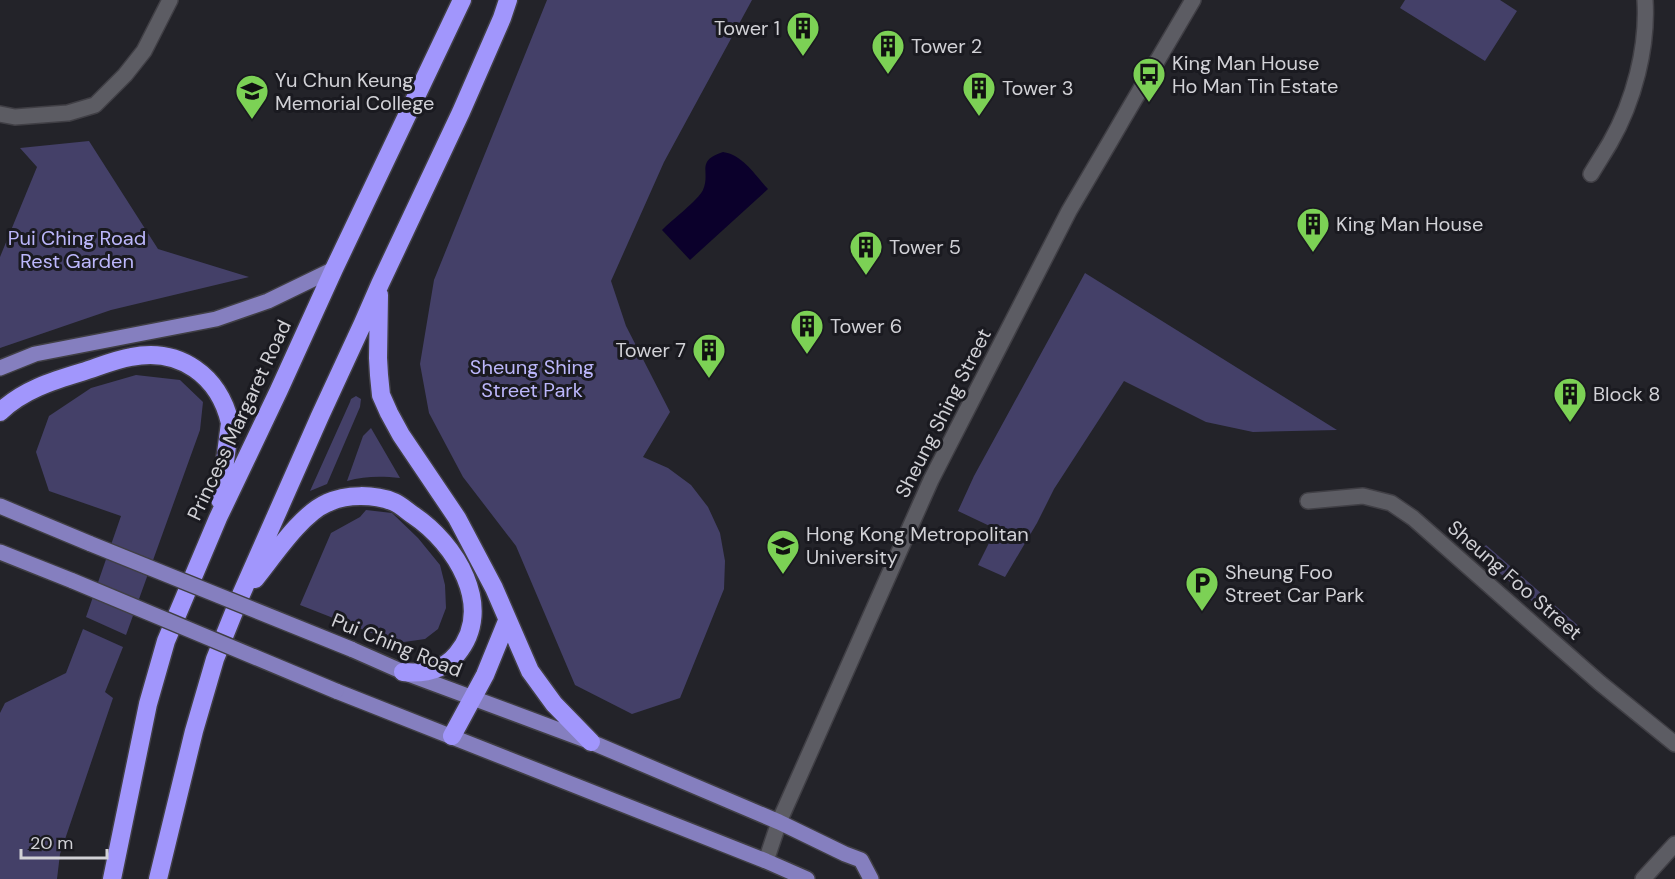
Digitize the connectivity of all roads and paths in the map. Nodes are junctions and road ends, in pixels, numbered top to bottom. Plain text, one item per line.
1 (170, 0) edge
2 (462, 0) edge
3 (509, 0) edge
4 (1192, 0) edge
5 (1645, 0) edge
6 (0, 114) edge
7 (1591, 174) dead end
8 (334, 269) junction
9 (380, 284) junction
10 (0, 368) edge
11 (0, 412) edge
12 (1308, 501) dead end
13 (0, 506) edge
14 (218, 518) junction
15 (0, 552) edge
16 (240, 597) junction
17 (507, 621) junction
18 (403, 672) junction
19 (474, 697) junction
20 (452, 736) junction
21 (591, 742) junction
22 (1675, 744) edge
23 (778, 822) junction
24 (1675, 844) edge
25 (766, 861) junction
26 (112, 879) edge
27 (158, 879) edge
28 (807, 879) edge
29 (871, 879) edge
30 (1643, 879) edge

1 - 6 street
2 - 8 highway, Princess Margaret Road
3 - 9 highway
4 - 23 street, Sheung Shing Street
5 - 7 street
8 - 10 main road
8 - 14 highway, Princess Margaret Road
9 - 16 highway
9 - 17 highway
11 - 14 highway
12 - 22 street, Sheung Foo Street
13 - 18 main road, Pui Ching Road, bridge
14 - 26 highway, Princess Margaret Road
15 - 20 main road, bridge
16 - 18 highway
16 - 27 highway
17 - 19 highway
17 - 21 highway
18 - 19 main road, Pui Ching Road
19 - 20 highway
19 - 21 main road, Pui Ching Road
20 - 25 main road
21 - 23 main road, Pui Ching Road
23 - 25 street, Sheung Shing Street
23 - 29 main road, Pui Ching Road
24 - 30 street
25 - 28 main road

